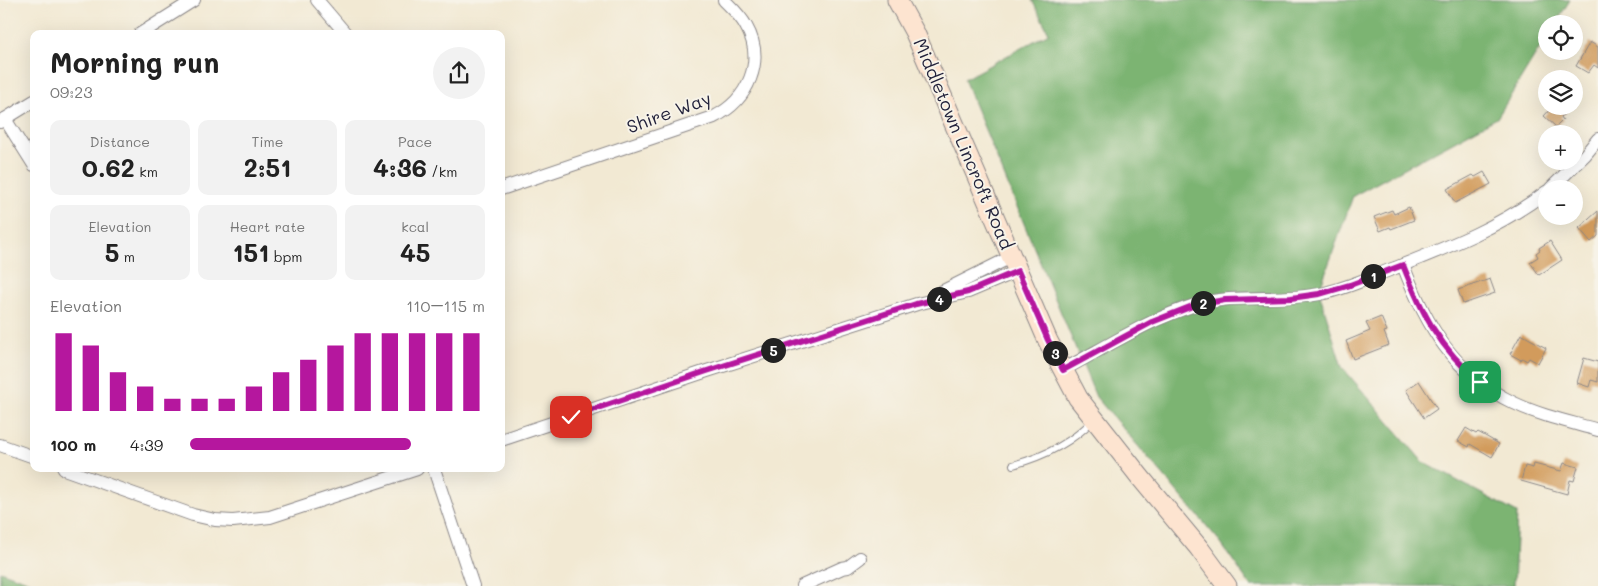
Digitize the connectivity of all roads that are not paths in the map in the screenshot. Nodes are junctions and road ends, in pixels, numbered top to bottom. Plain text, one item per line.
1 (194, 0) edge
2 (317, 0) edge
3 (724, 0) edge
4 (896, 0) edge
5 (146, 30) edge
6 (343, 30) edge
7 (30, 104) edge
8 (2, 121) edge
9 (1598, 139) edge
10 (30, 160) edge
11 (1559, 180) edge
12 (505, 188) edge
13 (1538, 198) edge
14 (1015, 264) junction
15 (1403, 265) junction
16 (1063, 370) junction
17 (1094, 419) junction
18 (1598, 430) edge
19 (505, 437) edge
20 (0, 445) edge
21 (30, 456) edge
22 (1013, 465) dead end
23 (72, 472) edge
24 (408, 472) edge
25 (435, 472) edge
26 (860, 558) dead end
27 (473, 586) edge
28 (802, 586) edge
29 (1227, 586) edge

1 - 5 street
2 - 6 street
3 - 12 street, Shire Way
4 - 14 main road, Middletown Lincroft Road
7 - 8 street
8 - 10 street
9 - 11 street
13 - 15 street
14 - 16 main road, Middletown Lincroft Road
14 - 19 street
15 - 16 street
15 - 18 street
16 - 17 main road, Middletown Lincroft Road
17 - 22 lane
17 - 29 main road, Middletown Lincroft Road
20 - 21 street
23 - 24 street
25 - 27 street
26 - 28 street

